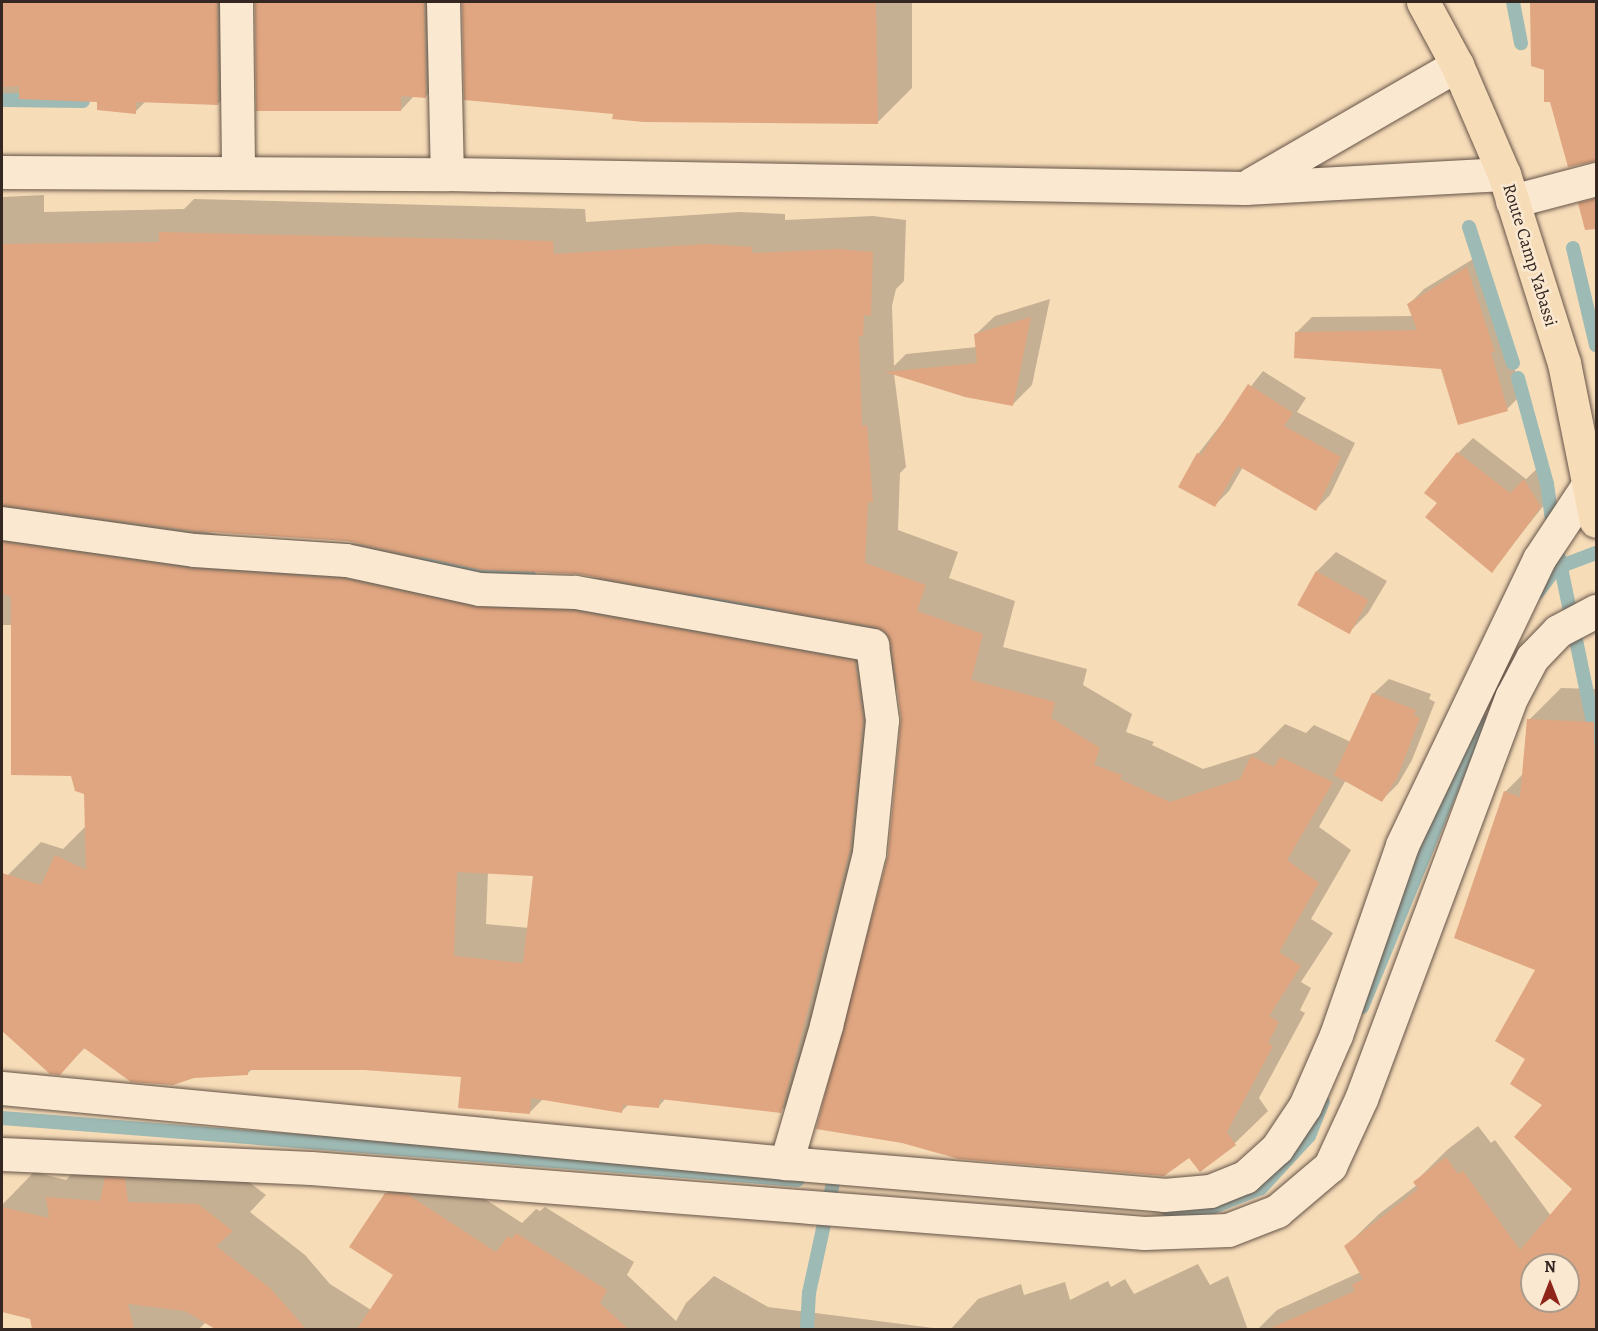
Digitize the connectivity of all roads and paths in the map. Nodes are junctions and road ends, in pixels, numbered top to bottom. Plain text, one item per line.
1 (236, 2) edge
2 (443, 2) edge
3 (1423, 2) edge
4 (1457, 65) junction
5 (2, 172) edge
6 (237, 173) junction
7 (447, 174) junction
8 (1596, 179) edge
9 (1508, 187) junction
10 (1245, 188) junction
11 (1588, 485) junction
12 (1596, 519) edge
13 (2, 524) edge
14 (1596, 611) edge
15 (2, 1088) edge
16 (2, 1154) edge
17 (786, 1163) junction

1 - 6 street
2 - 7 street
3 - 4 main road, Route Camp Yabassi
4 - 9 main road, Route Camp Yabassi
4 - 10 street
5 - 6 street
6 - 7 street
7 - 10 street
8 - 9 street
9 - 10 street
9 - 11 main road, Route Camp Yabassi
11 - 12 main road, Route Camp Yabassi
11 - 17 street
13 - 17 street
14 - 16 street
15 - 17 street

